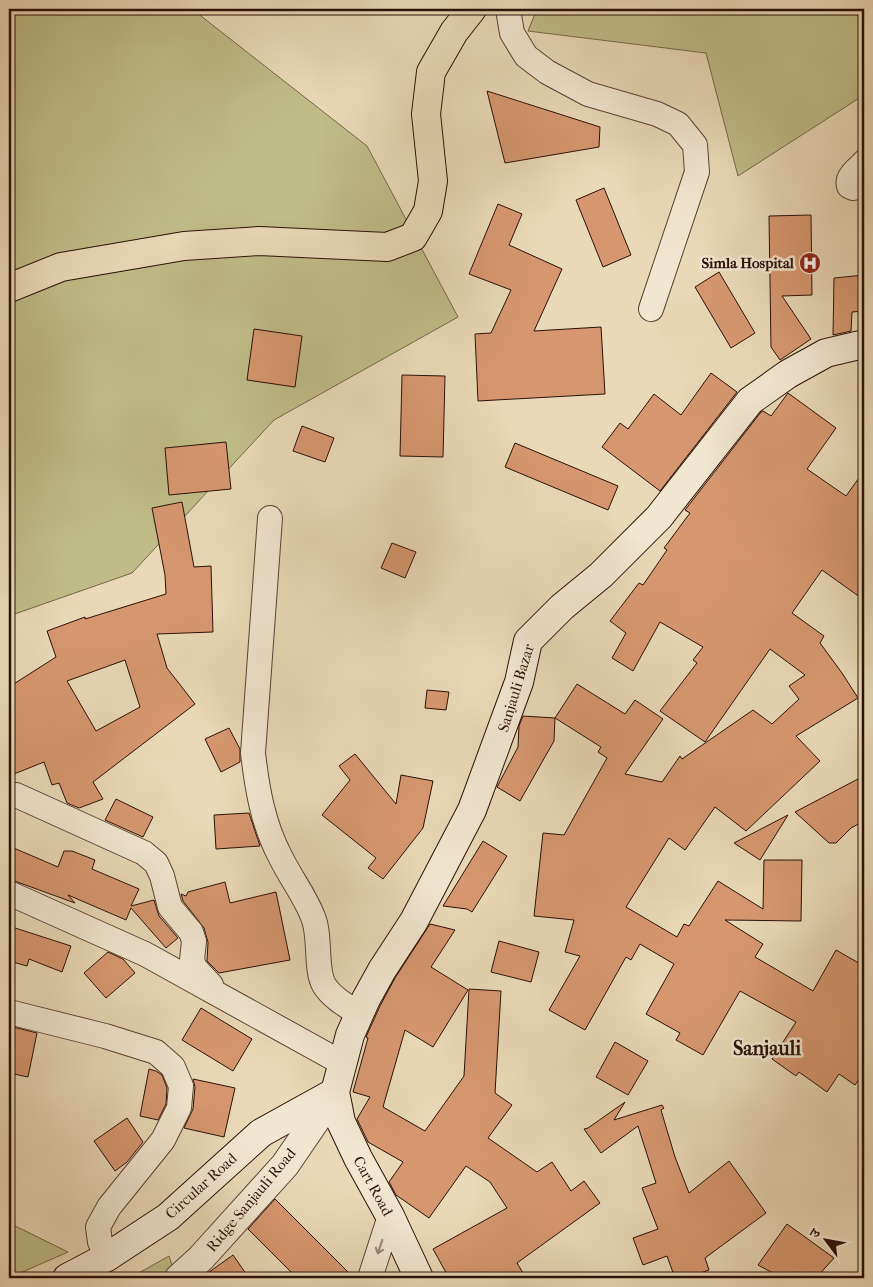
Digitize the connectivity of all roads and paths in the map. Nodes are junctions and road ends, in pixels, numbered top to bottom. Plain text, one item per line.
1 (472, 9) edge
2 (508, 9) edge
3 (864, 162) edge
4 (864, 183) edge
5 (9, 288) edge
6 (651, 309) dead end
7 (864, 344) edge
8 (270, 518) dead end
9 (16, 795) dead end
10 (9, 894) edge
11 (228, 1000) junction
12 (9, 1012) edge
13 (359, 1014) junction
14 (342, 1063) junction
15 (335, 1092) junction
16 (390, 1216) junction
17 (107, 1257) junction
18 (66, 1278) edge
19 (179, 1278) edge
20 (370, 1278) edge
21 (419, 1278) edge

1 - 5 main road
2 - 6 street
3 - 4 street
7 - 13 main road, Sanjauli Bazar
8 - 13 street
9 - 11 street
10 - 11 street
11 - 14 street
12 - 17 street
13 - 14 main road, Sanjauli Bazar
14 - 15 main road, Sanjauli Bazar
15 - 16 main road, Cart Road
15 - 17 main road, Circular Road
15 - 19 main road, Ridge Sanjauli Road
16 -> 20 street
16 - 21 main road, Cart Road
17 - 18 main road, Circular Road

